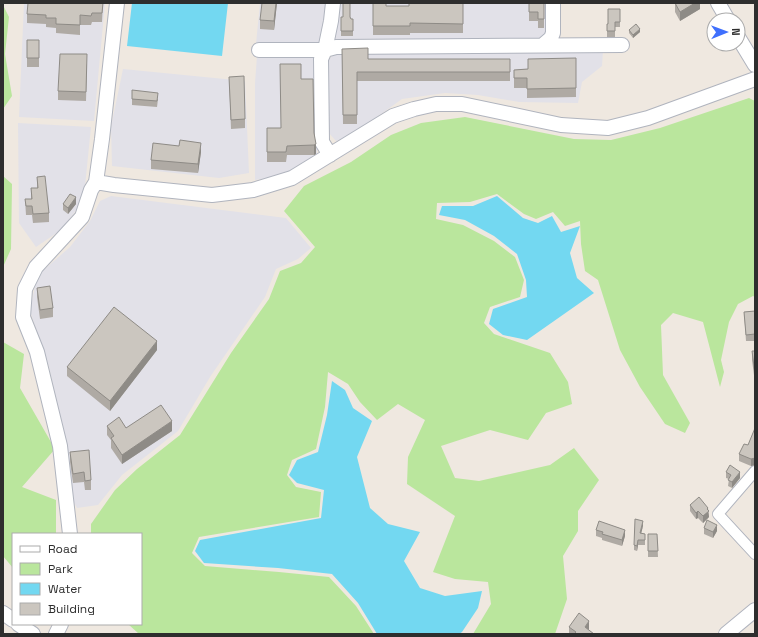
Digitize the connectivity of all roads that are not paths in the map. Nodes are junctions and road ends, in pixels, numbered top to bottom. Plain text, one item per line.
1 (117, 3) edge
2 (333, 3) edge
3 (552, 3) edge
4 (718, 3) edge
5 (723, 12) edge
6 (544, 44) junction
7 (622, 45) dead end
8 (259, 50) dead end
9 (325, 50) junction
10 (746, 50) edge
11 (755, 65) edge
12 (755, 79) edge
13 (330, 155) junction
14 (96, 182) junction
15 (755, 472) edge
16 (70, 533) edge
17 (755, 554) edge
18 (755, 610) edge
19 (3, 613) edge
20 (12, 619) edge
21 (20, 625) edge
22 (60, 625) edge
23 (33, 634) edge
24 (56, 634) edge
25 (726, 634) edge

1 - 14 street
2 - 9 street
3 - 6 street
4 - 5 street
6 - 7 street
6 - 9 street
8 - 9 street
9 - 13 street
10 - 11 street
12 - 13 street
13 - 14 street
14 - 16 street
15 - 17 street
18 - 25 street
19 - 20 street
21 - 23 street
22 - 24 street

